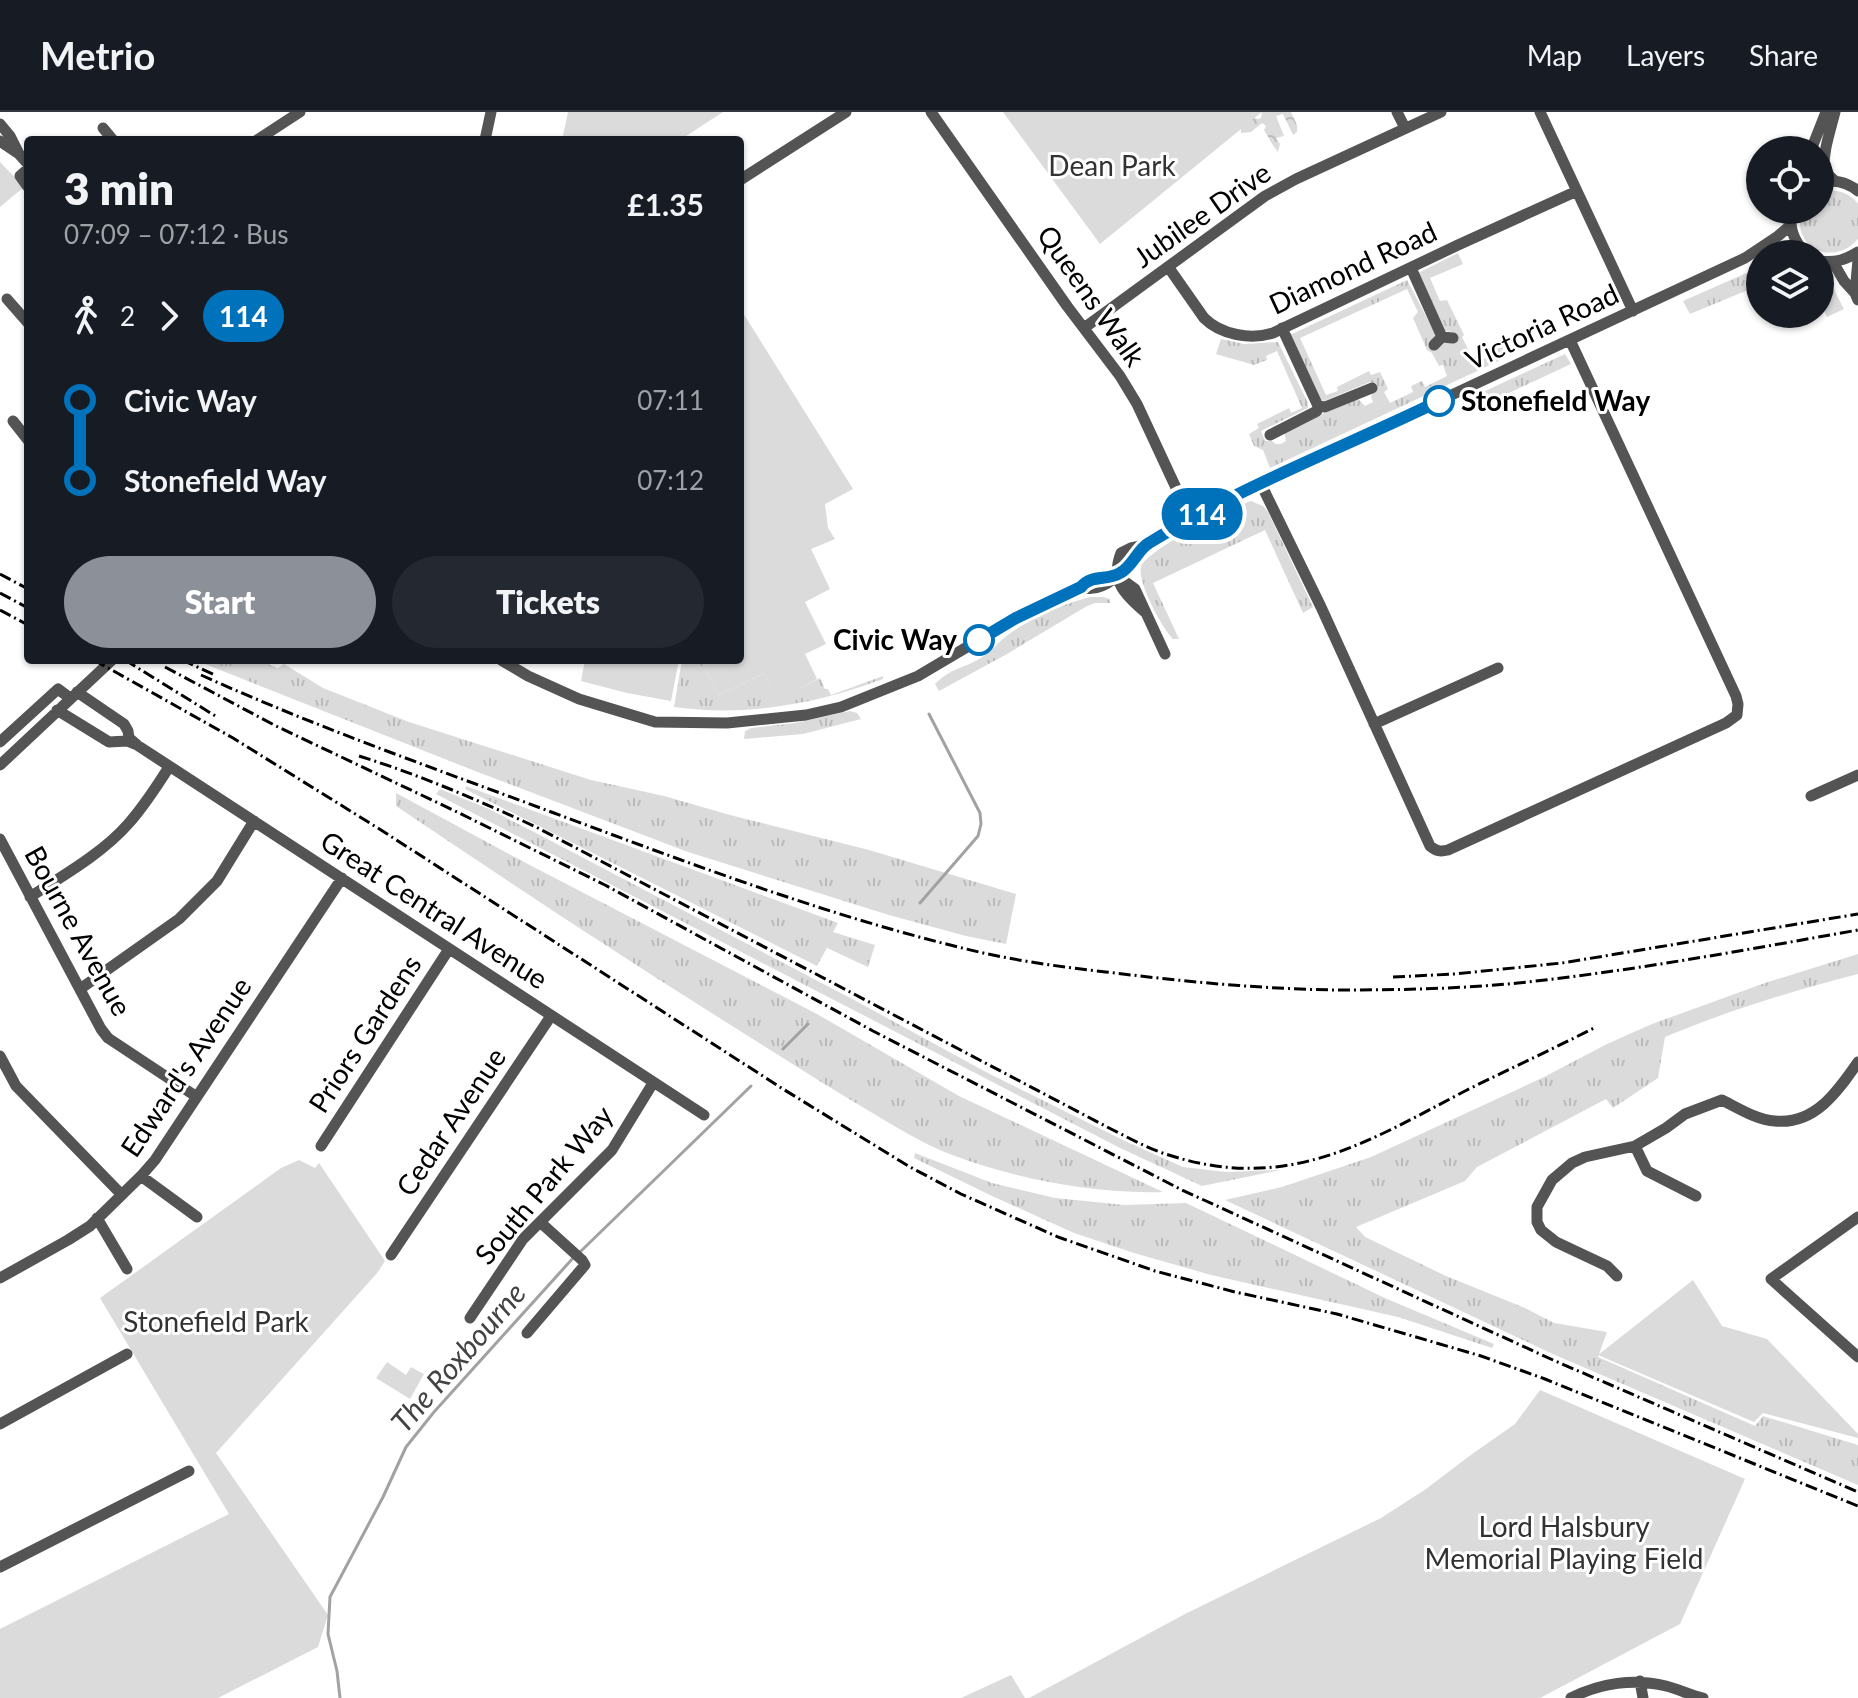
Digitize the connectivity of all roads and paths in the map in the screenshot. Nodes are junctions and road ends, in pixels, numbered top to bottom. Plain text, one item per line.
1 (300, 112) edge
2 (491, 112) edge
3 (846, 112) edge
4 (931, 112) edge
5 (1397, 112) edge
6 (1441, 112) edge
7 (1540, 112) edge
8 (1826, 112) edge
9 (1835, 112) edge
10 (0, 124) edge
11 (103, 128) dead end
12 (1405, 128) junction
13 (110, 136) edge
14 (263, 136) edge
15 (486, 136) edge
16 (1817, 136) edge
17 (0, 141) edge
18 (19, 154) junction
19 (24, 161) edge
20 (744, 177) edge
21 (1835, 181) joint
22 (1857, 189) edge
23 (1577, 191) junction
24 (1791, 225) joint
25 (1795, 240) edge
26 (1858, 252) edge
27 (1745, 258) joint
28 (1858, 260) edge
29 (1834, 261) edge
30 (1169, 268) junction
31 (1411, 268) junction
32 (1834, 270) edge
33 (1857, 296) edge
34 (7, 299) dead end
35 (1633, 311) junction
36 (24, 318) edge
37 (1084, 328) junction
38 (1282, 328) junction
39 (1443, 340) dead end
40 (1570, 340) junction
41 (1372, 388) dead end
42 (1318, 406) junction
43 (13, 421) dead end
44 (24, 435) edge
45 (1270, 435) dead end
46 (1261, 484) junction
47 (1191, 520) junction
48 (1117, 575) junction
49 (1165, 654) dead end
50 (108, 664) edge
51 (508, 664) edge
52 (1498, 668) dead end
53 (78, 691) junction
54 (57, 710) junction
55 (1374, 724) junction
56 (0, 742) edge
57 (137, 745) junction
58 (3, 757) edge
59 (169, 767) junction
60 (1858, 775) edge
61 (1811, 796) dead end
62 (254, 821) junction
63 (0, 839) edge
64 (342, 878) junction
65 (30, 897) junction
66 (449, 949) junction
67 (80, 989) junction
68 (551, 1016) junction
69 (0, 1056) edge
70 (1858, 1062) edge
71 (653, 1083) junction
72 (197, 1097) junction
73 (704, 1115) dead end
74 (321, 1146) dead end
75 (1635, 1146) junction
76 (141, 1176) junction
77 (121, 1194) junction
78 (1696, 1196) dead end
79 (197, 1217) dead end
80 (1858, 1217) edge
81 (97, 1218) junction
82 (540, 1222) junction
83 (391, 1255) dead end
84 (127, 1269) dead end
85 (1617, 1276) dead end
86 (0, 1277) edge
87 (470, 1318) dead end
88 (527, 1333) dead end
89 (1858, 1338) edge
90 (1846, 1347) junction
91 (127, 1354) dead end
92 (1858, 1357) edge
93 (0, 1424) edge
94 (189, 1471) dead end
95 (0, 1567) edge
96 (1640, 1681) junction
97 (1590, 1693) edge
98 (1571, 1698) edge
99 (1643, 1698) edge
100 (1703, 1698) edge

1 - 14 street
2 - 15 street
3 - 20 street
4 - 37 street, Queens Walk
5 - 12 street
6 - 12 street, Jubilee Drive
7 - 23 street
8 - 16 street
9 - 21 street
10 - 18 street
11 - 13 street
12 - 30 street, Jubilee Drive
17 - 18 street
18 - 19 street
21 - 22 street
23 - 31 street, Diamond Road
23 - 35 street
24 - 25 street
24 - 27 street, Victoria Road
26 - 29 street
27 - 35 street, Victoria Road
28 - 33 street
30 - 37 street, Jubilee Drive
30 - 38 street, Diamond Road
31 - 38 street, Diamond Road
31 - 39 street
32 - 33 street
34 - 36 street
35 - 40 street, Victoria Road
37 - 47 street, Queens Walk
38 - 42 street
40 - 46 street, Victoria Road
40 - 55 street
41 - 42 street
42 - 45 street
43 - 44 street
46 - 47 street, Victoria Road
46 - 55 street
47 - 48 street, Victoria Road
48 - 49 street
48 - 51 street, Victoria Road
50 - 53 street
52 - 55 street
53 - 54 street
53 - 56 street, Great Central Avenue
53 - 57 street, Great Central Avenue
54 - 57 street, Great Central Avenue
54 - 58 street
57 - 59 street, Great Central Avenue
59 - 62 street, Great Central Avenue
59 - 65 street
60 - 61 street
62 - 64 street, Great Central Avenue
62 - 67 street
63 - 65 street, Bourne Avenue
64 - 66 street, Great Central Avenue
64 - 72 street, Edward's Avenue
65 - 67 street, Bourne Avenue
66 - 68 street, Great Central Avenue
66 - 74 street, Priors Gardens
67 - 72 street, Bourne Avenue
68 - 71 street, Great Central Avenue
68 - 83 street, Cedar Avenue
69 - 77 street
70 - 75 street
71 - 73 street, Great Central Avenue
71 - 82 street, South Park Way
72 - 76 street, Edward's Avenue
75 - 78 street
75 - 85 street
76 - 77 street, Edward's Avenue
76 - 79 street
77 - 81 street, Edward's Avenue
80 - 90 street
81 - 84 street
81 - 86 street, Edward's Avenue
82 - 87 street, South Park Way
82 - 88 street
89 - 90 street
90 - 92 street
91 - 93 street
94 - 95 street
96 - 97 street
96 - 99 street
96 - 100 street
97 - 98 street

